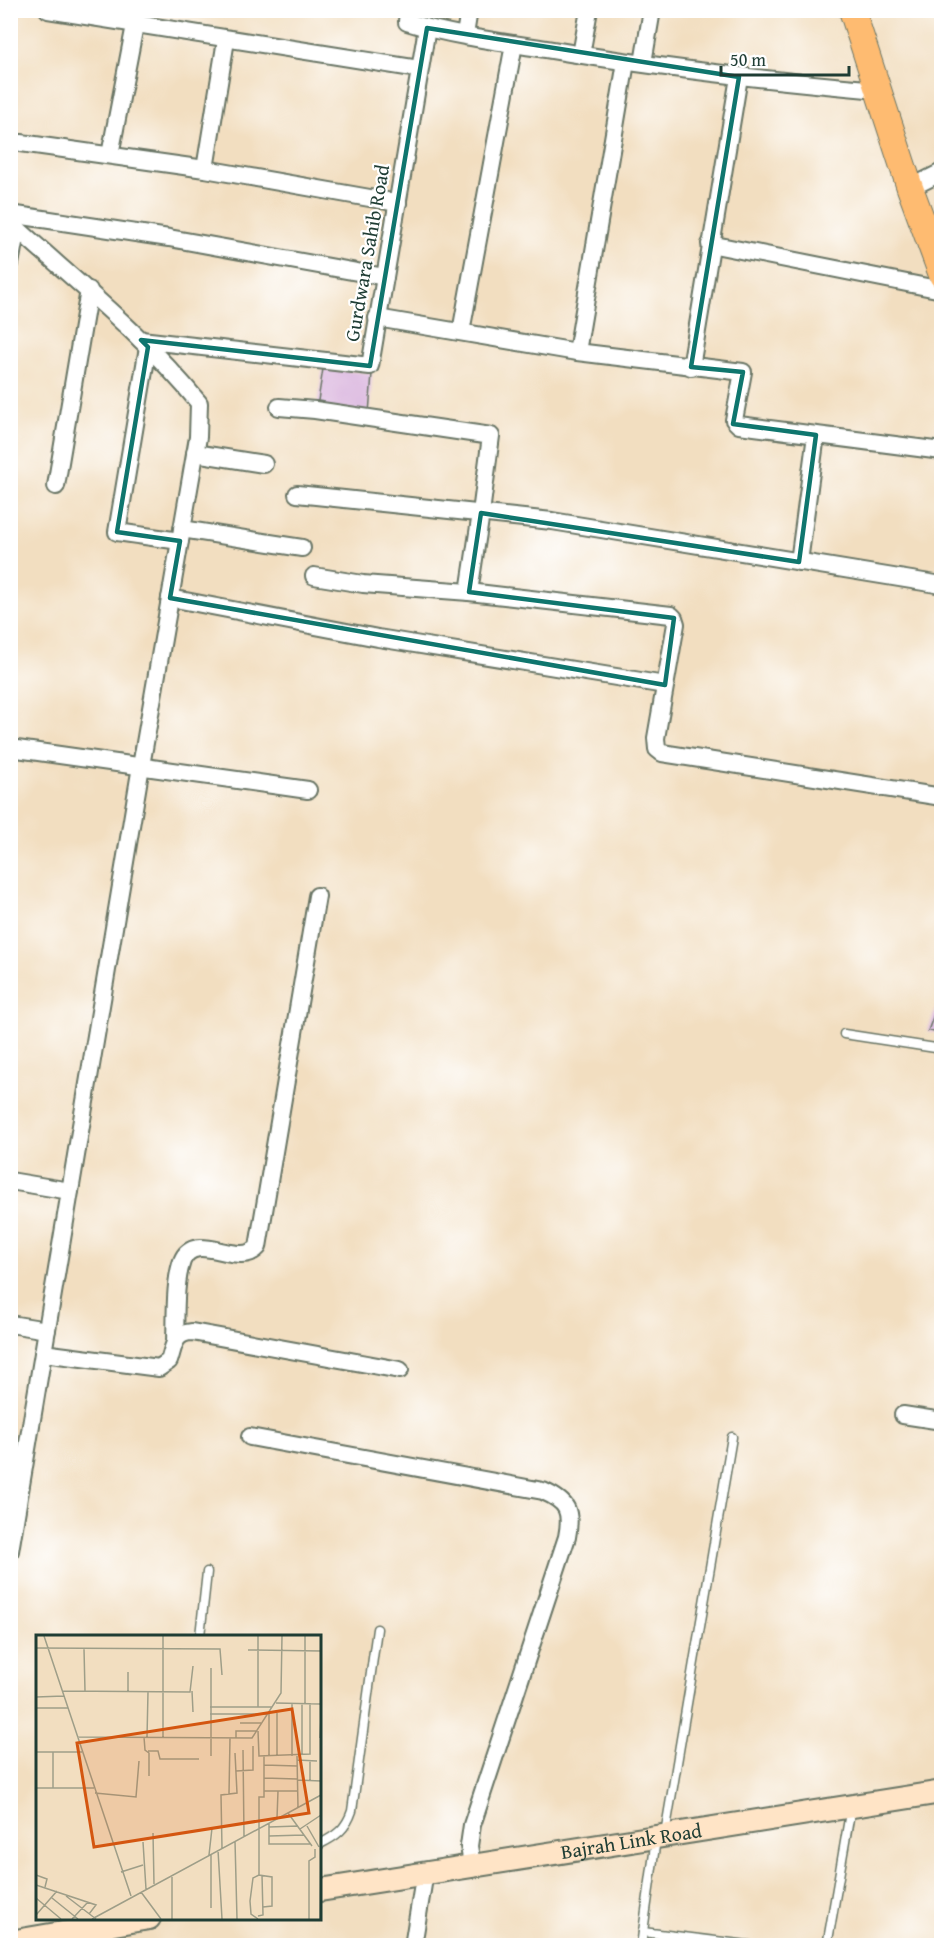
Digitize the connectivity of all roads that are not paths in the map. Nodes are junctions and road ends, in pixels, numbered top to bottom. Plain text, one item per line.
1 (48, 10) edge
2 (408, 10) edge
3 (469, 10) edge
4 (589, 10) edge
5 (652, 10) edge
6 (852, 10) edge
7 (135, 25) junction
8 (427, 28) junction
9 (465, 35) junction
10 (226, 40) junction
11 (514, 44) junction
12 (581, 55) junction
13 (634, 63) junction
14 (419, 69) junction
15 (739, 77) junction
16 (878, 90) junction
17 (21, 143) dead end
18 (111, 155) junction
19 (205, 169) junction
20 (942, 172) edge
21 (910, 188) junction
22 (398, 203) junction
23 (13, 221) edge
24 (710, 244) junction
25 (10, 264) edge
26 (942, 274) edge
27 (385, 277) junction
28 (89, 290) junction
29 (942, 290) edge
30 (377, 318) junction
31 (461, 332) junction
32 (145, 344) junction
33 (577, 352) junction
34 (691, 367) junction
35 (279, 407) dead end
36 (816, 435) junction
37 (942, 451) edge
38 (195, 453) junction
39 (264, 464) dead end
40 (56, 486) dead end
41 (297, 494) dead end
42 (482, 513) junction
43 (181, 535) junction
44 (302, 548) dead end
45 (799, 562) junction
46 (314, 576) dead end
47 (942, 585) edge
48 (469, 592) junction
49 (170, 598) junction
50 (664, 685) junction
51 (10, 748) edge
52 (141, 766) junction
53 (308, 790) dead end
54 (942, 797) edge
55 (317, 896) dead end
56 (844, 1034) dead end
57 (942, 1049) edge
58 (10, 1181) edge
59 (70, 1191) junction
60 (10, 1324) edge
61 (47, 1330) junction
62 (175, 1341) junction
63 (43, 1353) junction
64 (400, 1370) dead end
65 (903, 1414) dead end
66 (942, 1421) edge
67 (250, 1437) dead end
68 (732, 1437) dead end
69 (10, 1551) edge
70 (207, 1572) dead end
71 (377, 1629) dead end
72 (200, 1635) edge
73 (942, 1792) edge
74 (851, 1806) junction
75 (661, 1836) junction
76 (321, 1843) edge
77 (472, 1865) junction
78 (425, 1872) junction
79 (321, 1890) edge
80 (137, 1920) edge
81 (643, 1932) junction
82 (88, 1937) edge
83 (10, 1942) edge
84 (413, 1946) edge
85 (641, 1946) edge
86 (756, 1946) edge
87 (827, 1946) edge

1 - 7 street
2 - 8 street
3 - 9 street
4 - 12 street
5 - 13 street
6 - 16 main road
7 - 10 street
7 - 18 street
8 - 9 street
8 - 14 street, Gurdwara Sahib Road
9 - 11 street
10 - 14 street
10 - 19 street
11 - 12 street
11 - 31 street
12 - 13 street
13 - 15 street
13 - 33 street
14 - 22 street, Gurdwara Sahib Road
15 - 16 street
15 - 24 street
16 - 21 main road
17 - 18 street
18 - 19 street
19 - 22 street
20 - 21 street
21 - 26 main road
22 - 27 street, Gurdwara Sahib Road
23 - 25 street
23 - 27 street
23 - 28 street
24 - 29 street
24 - 34 street
27 - 30 street, Gurdwara Sahib Road
28 - 32 street
28 - 40 street
30 - 31 street
30 - 32 street, Gurdwara Sahib Road
31 - 33 street
32 - 38 street
32 - 43 street
33 - 34 street
34 - 36 street
35 - 42 street
36 - 37 street
36 - 45 street
38 - 39 street
38 - 43 street
41 - 42 street
42 - 45 street
42 - 48 street
43 - 44 street
43 - 49 street
45 - 47 street
46 - 48 street
48 - 50 street
49 - 50 street
49 - 52 street
50 - 54 street
51 - 52 street
52 - 53 street
52 - 59 street
55 - 62 street
56 - 57 lane
58 - 59 street
59 - 61 street
60 - 61 street
61 - 63 street
62 - 63 street
62 - 64 street
63 - 69 street
65 - 66 street
67 - 77 street
68 - 75 lane
70 - 72 lane
71 - 76 lane
73 - 74 street, Bajrah Link Road
74 - 75 street, Bajrah Link Road
74 - 87 lane
75 - 77 street, Bajrah Link Road
75 - 81 lane
77 - 78 street, Bajrah Link Road
78 - 79 street, Bajrah Link Road
78 - 84 street
80 - 82 street
81 - 85 lane
81 - 86 lane
82 - 83 street

